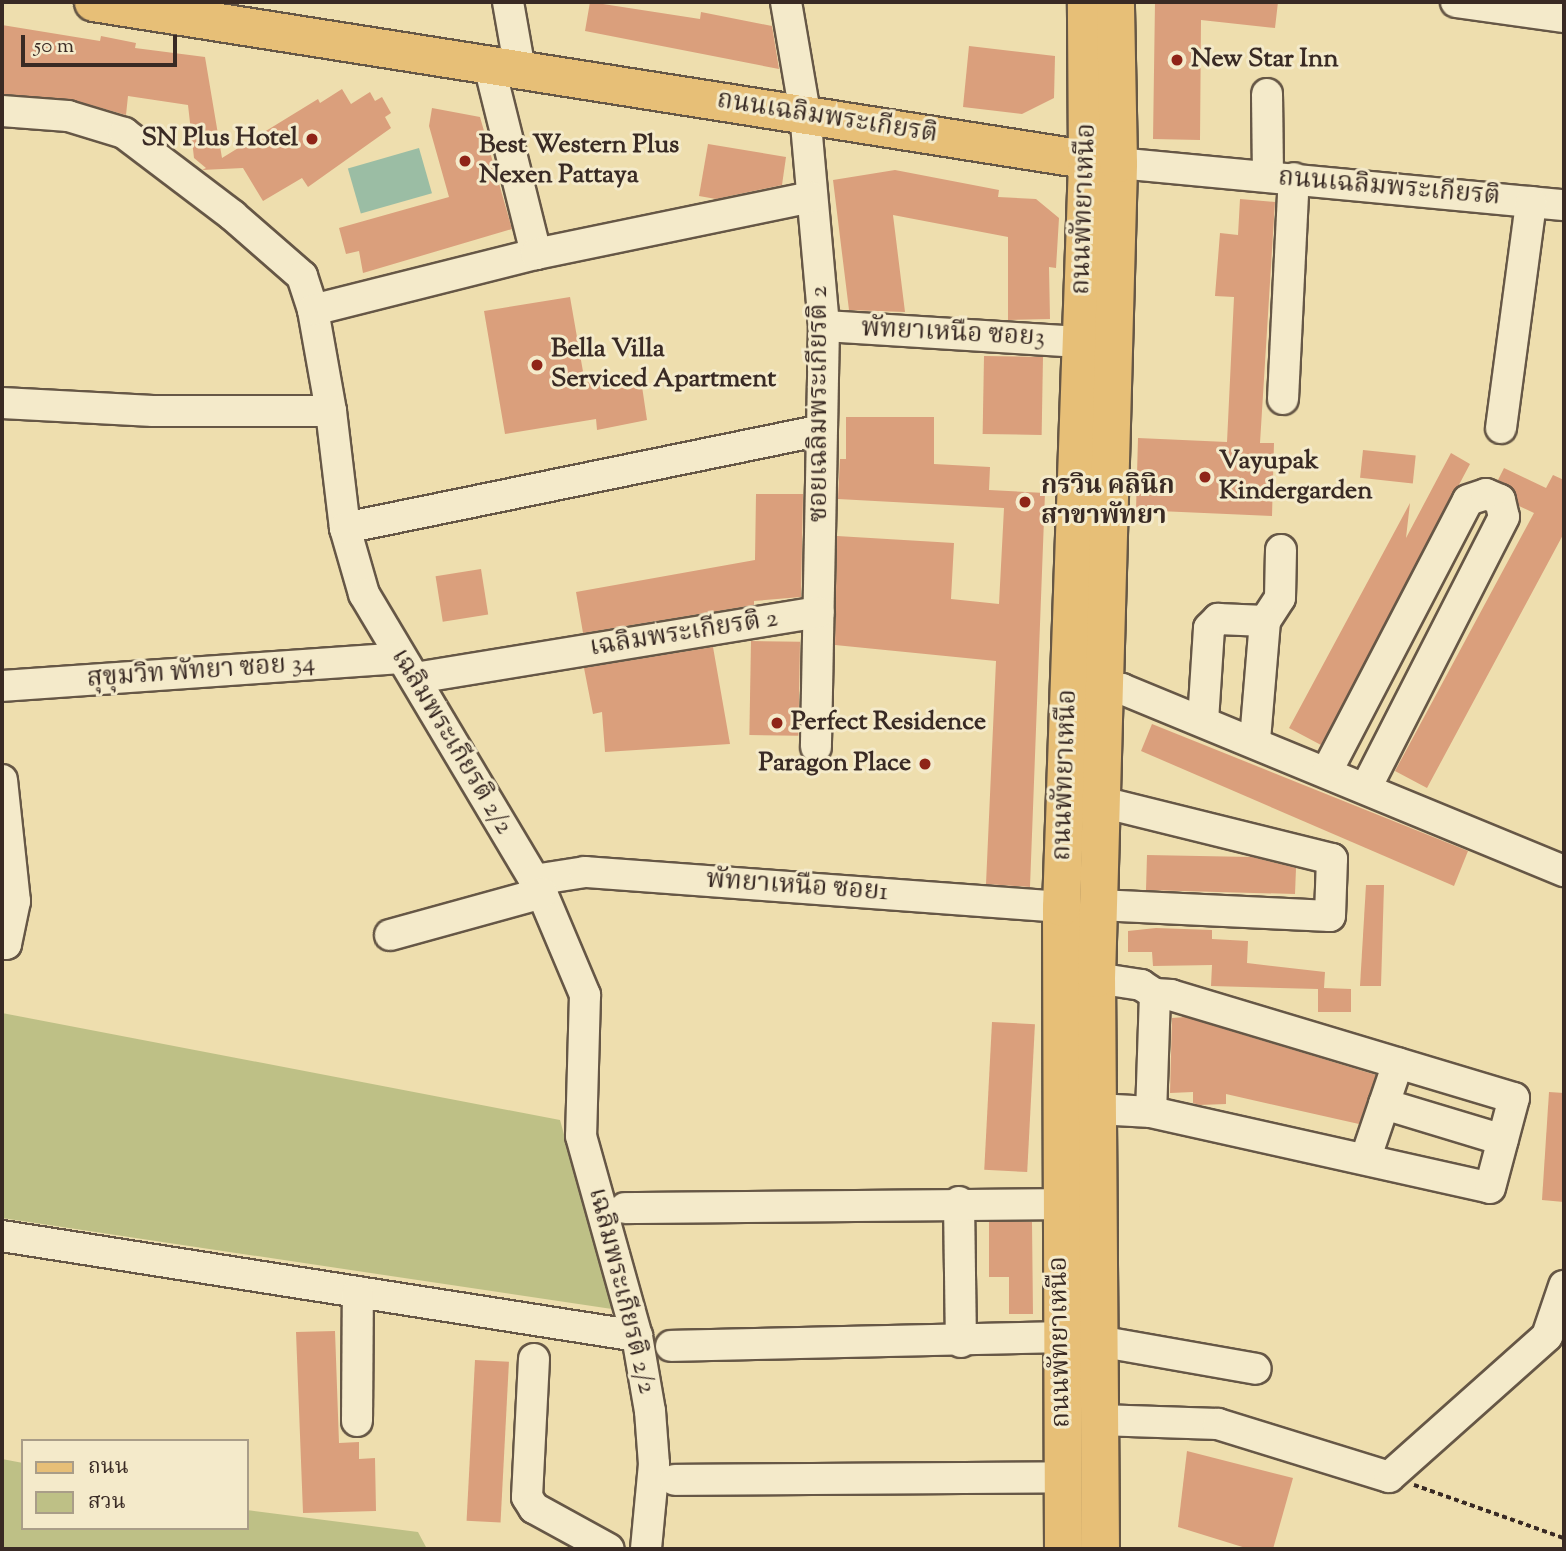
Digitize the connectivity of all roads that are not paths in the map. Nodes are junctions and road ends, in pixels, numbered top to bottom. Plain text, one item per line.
1 (93, 2) edge
2 (508, 2) edge
3 (786, 2) edge
4 (1086, 2) edge
5 (1115, 2) edge
6 (1456, 2) edge
7 (191, 10) edge
8 (1564, 17) edge
9 (505, 68) junction
10 (1266, 94) dead end
11 (2, 111) edge
12 (805, 113) junction
13 (1103, 162) junction
14 (1281, 177) junction
15 (811, 197) junction
16 (1531, 202) junction
17 (1564, 205) edge
18 (536, 254) junction
19 (313, 310) junction
20 (824, 326) junction
21 (1081, 342) junction
22 (1283, 399) dead end
23 (2, 403) edge
24 (331, 411) junction
25 (1501, 428) dead end
26 (821, 430) junction
27 (345, 528) junction
28 (1281, 550) dead end
29 (819, 612) junction
30 (1265, 621) junction
31 (408, 668) junction
32 (2, 686) edge
33 (1104, 690) junction
34 (1203, 721) junction
35 (1255, 741) junction
36 (816, 747) dead end
37 (1327, 771) junction
38 (2, 780) edge
39 (1366, 788) junction
40 (1101, 802) junction
41 (1564, 871) edge
42 (538, 886) junction
43 (1098, 905) junction
44 (1061, 907) junction
45 (390, 935) dead end
46 (2, 944) edge
47 (1096, 978) junction
48 (1155, 994) junction
49 (1398, 1063) junction
50 (1384, 1104) junction
51 (1097, 1109) junction
52 (1151, 1112) junction
53 (1503, 1140) junction
54 (1366, 1157) junction
55 (959, 1202) junction
56 (1059, 1204) junction
57 (625, 1208) dead end
58 (2, 1236) edge
59 (1564, 1286) edge
60 (358, 1292) junction
61 (637, 1336) junction
62 (1061, 1337) junction
63 (1098, 1341) junction
64 (1556, 1341) edge
65 (961, 1342) junction
66 (671, 1346) dead end
67 (534, 1359) dead end
68 (1256, 1369) dead end
69 (1099, 1420) junction
70 (357, 1421) dead end
71 (1062, 1477) junction
72 (675, 1480) dead end
73 (608, 1549) edge
74 (646, 1549) edge
75 (1063, 1549) edge
76 (1100, 1549) edge

1 - 7 main road, ถนนเฉลิมพระเกียรติ
2 - 9 street
3 - 12 street, ซอยเฉลิมพระเกียรติ 2
4 - 13 main road, ถนนพัทยาเหนือ
5 - 13 main road, ถนนพัทยาเหนือ
6 - 8 street
7 - 9 main road, ถนนเฉลิมพระเกียรติ
9 - 12 main road, ถนนเฉลิมพระเกียรติ
9 - 18 street
10 - 14 street
11 - 19 street, เฉลิมพระเกียรติ 2/2
12 - 13 main road, ถนนเฉลิมพระเกียรติ
12 - 15 street, ซอยเฉลิมพระเกียรติ 2
13 - 14 street, ถนนเฉลิมพระเกียรติ
13 - 21 main road, ถนนพัทยาเหนือ
13 - 33 main road, ถนนพัทยาเหนือ
14 - 16 street, ถนนเฉลิมพระเกียรติ
14 - 22 street
15 - 18 street
15 - 20 street, ซอยเฉลิมพระเกียรติ 2
16 - 17 street, ถนนเฉลิมพระเกียรติ
16 - 25 street
18 - 19 street
19 - 24 street, เฉลิมพระเกียรติ 2/2
20 - 21 street, พัทยาเหนือ ซอย3
20 - 26 street, ซอยเฉลิมพระเกียรติ 2
21 - 44 main road, ถนนพัทยาเหนือ
23 - 24 street
24 - 27 street, เฉลิมพระเกียรติ 2/2
26 - 27 street
26 - 29 street, ซอยเฉลิมพระเกียรติ 2
27 - 31 street, เฉลิมพระเกียรติ 2/2
28 - 30 street
29 - 31 street, เฉลิมพระเกียรติ 2
29 - 36 street, เฉลิมพระเกียรติ 2
30 - 34 street
30 - 35 street
31 - 32 street, สุขุมวิท พัทยา ซอย 34
31 - 42 street, เฉลิมพระเกียรติ 2/2
33 - 34 street
33 - 40 main road, ถนนพัทยาเหนือ
34 - 35 street
35 - 37 street
37 - 39 street
37 - 39 street
38 - 46 street
39 - 41 street
40 - 43 main road, ถนนพัทยาเหนือ
40 - 43 street
42 - 44 street, พัทยาเหนือ ซอย1
42 - 45 street, พัทยาเหนือ ซอย1
42 - 61 street, เฉลิมพระเกียรติ 2/2
43 - 47 main road, ถนนพัทยาเหนือ
44 - 56 main road, ถนนพัทยาเหนือ
47 - 48 street
47 - 51 main road, ถนนพัทยาเหนือ
48 - 49 street
48 - 52 street
49 - 50 street
49 - 53 street
50 - 53 street
50 - 54 street
51 - 52 street
51 - 63 main road, ถนนพัทยาเหนือ
52 - 54 street
53 - 54 street
55 - 56 street
55 - 57 street
55 - 65 street
56 - 62 main road, ถนนพัทยาเหนือ
58 - 60 street
59 - 64 street
60 - 61 street
60 - 70 street
61 - 74 street, เฉลิมพระเกียรติ 2/2
62 - 65 street
62 - 71 main road, ถนนพัทยาเหนือ
63 - 68 street
63 - 69 main road, ถนนพัทยาเหนือ
64 - 69 street
65 - 66 street
67 - 73 street
69 - 76 main road, ถนนพัทยาเหนือ
71 - 72 street
71 - 75 main road, ถนนพัทยาเหนือ

